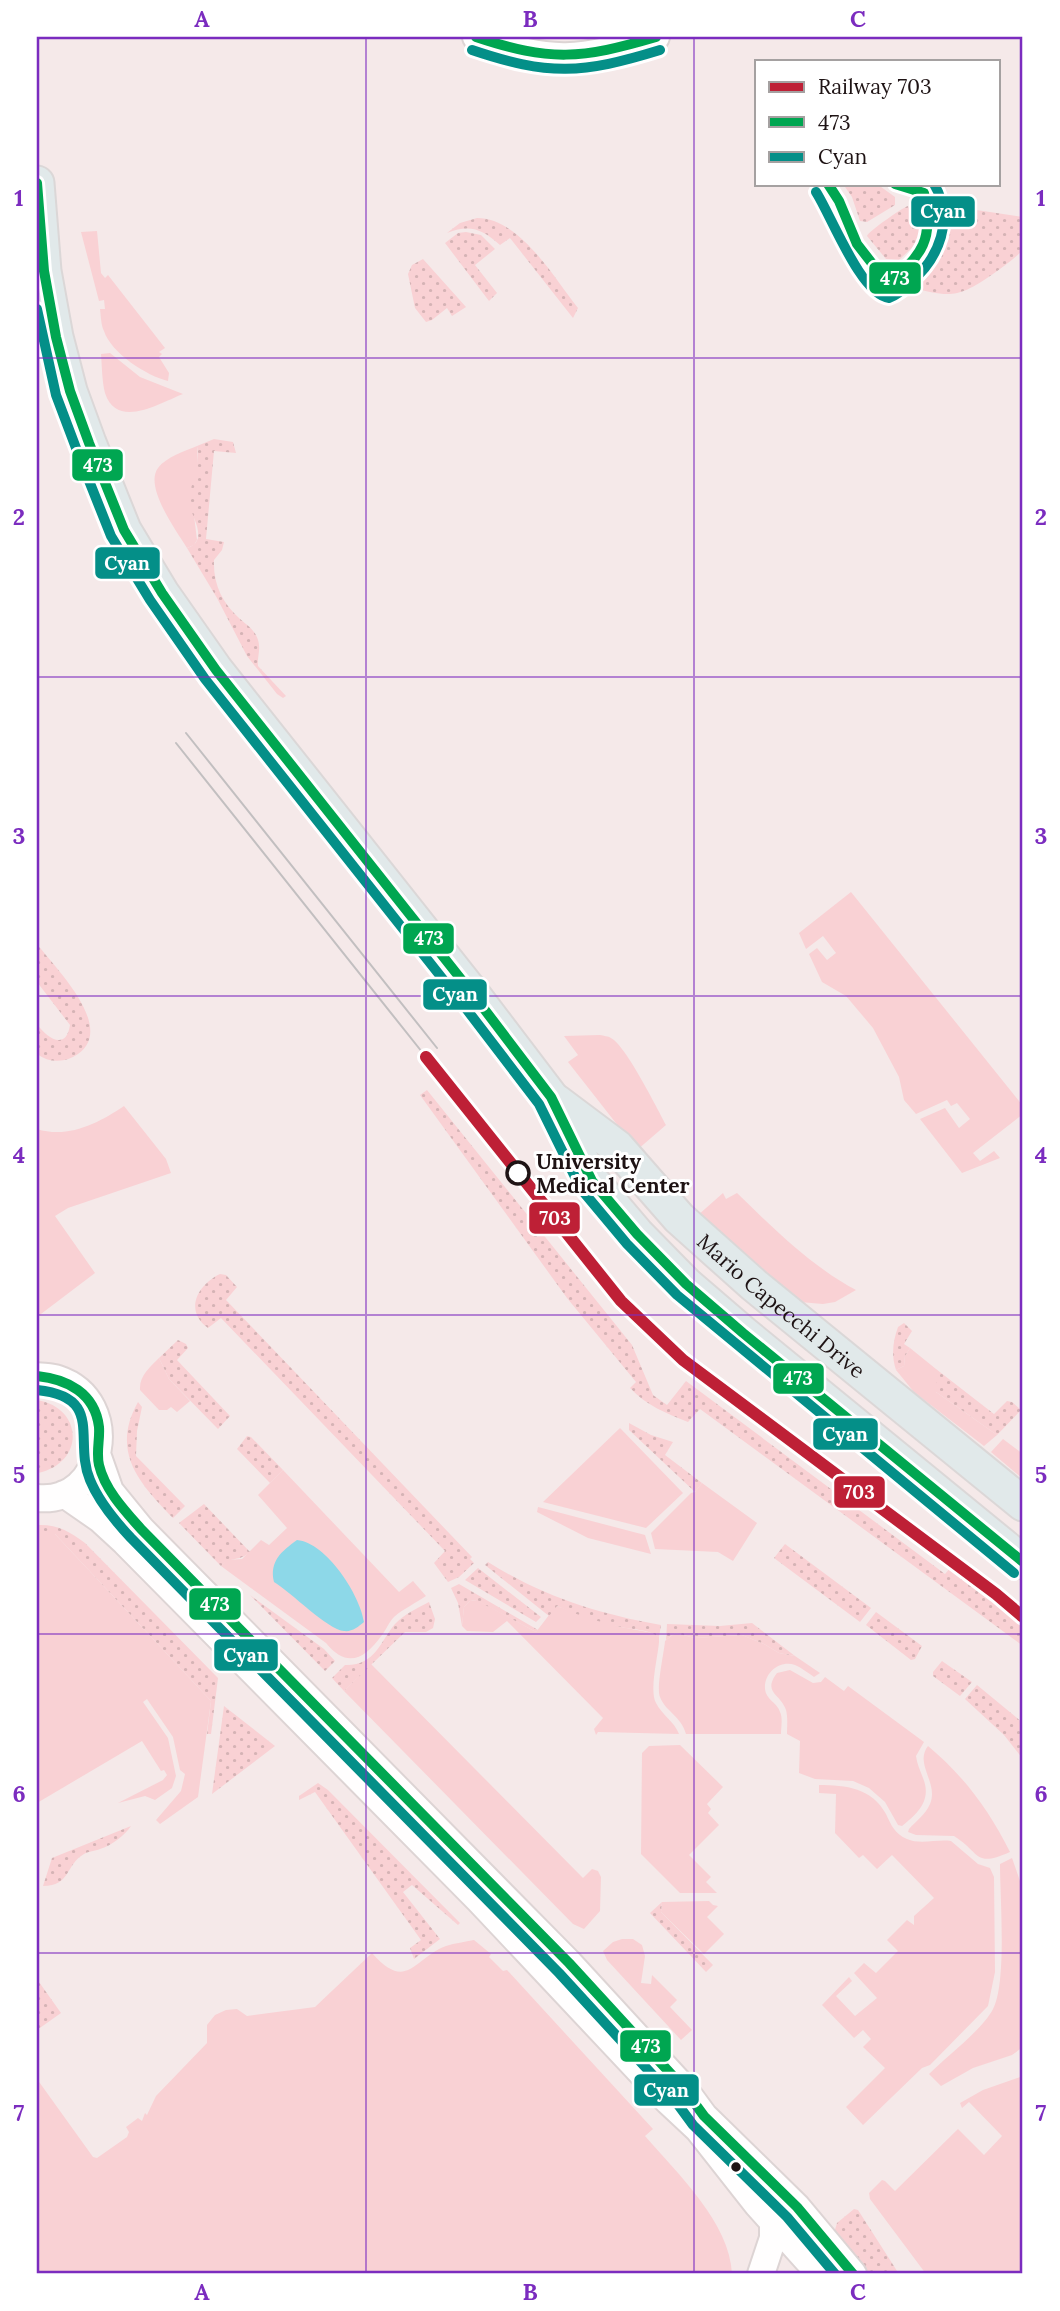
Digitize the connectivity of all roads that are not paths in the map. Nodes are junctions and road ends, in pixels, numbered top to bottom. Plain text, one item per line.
1 (476, 37) edge
2 (656, 37) edge
3 (37, 183) edge
4 (551, 1097) junction
5 (37, 1376) edge
6 (97, 1454) junction
7 (64, 1494) junction
8 (37, 1498) edge
9 (1023, 1504) edge
10 (1023, 1562) edge
11 (742, 2154) junction
12 (773, 2221) junction
13 (811, 2271) edge
14 (761, 2274) edge
15 (853, 2274) edge

1 - 2 street
3 - 4 main road, Mario Capecchi Drive
4 - 9 main road, Mario Capecchi Drive
4 - 10 main road, Mario Capecchi Drive
5 - 6 street
6 - 7 street
6 - 11 street
7 - 8 street
7 - 12 street
11 - 13 street
11 - 15 street
12 - 13 street
12 - 14 street

